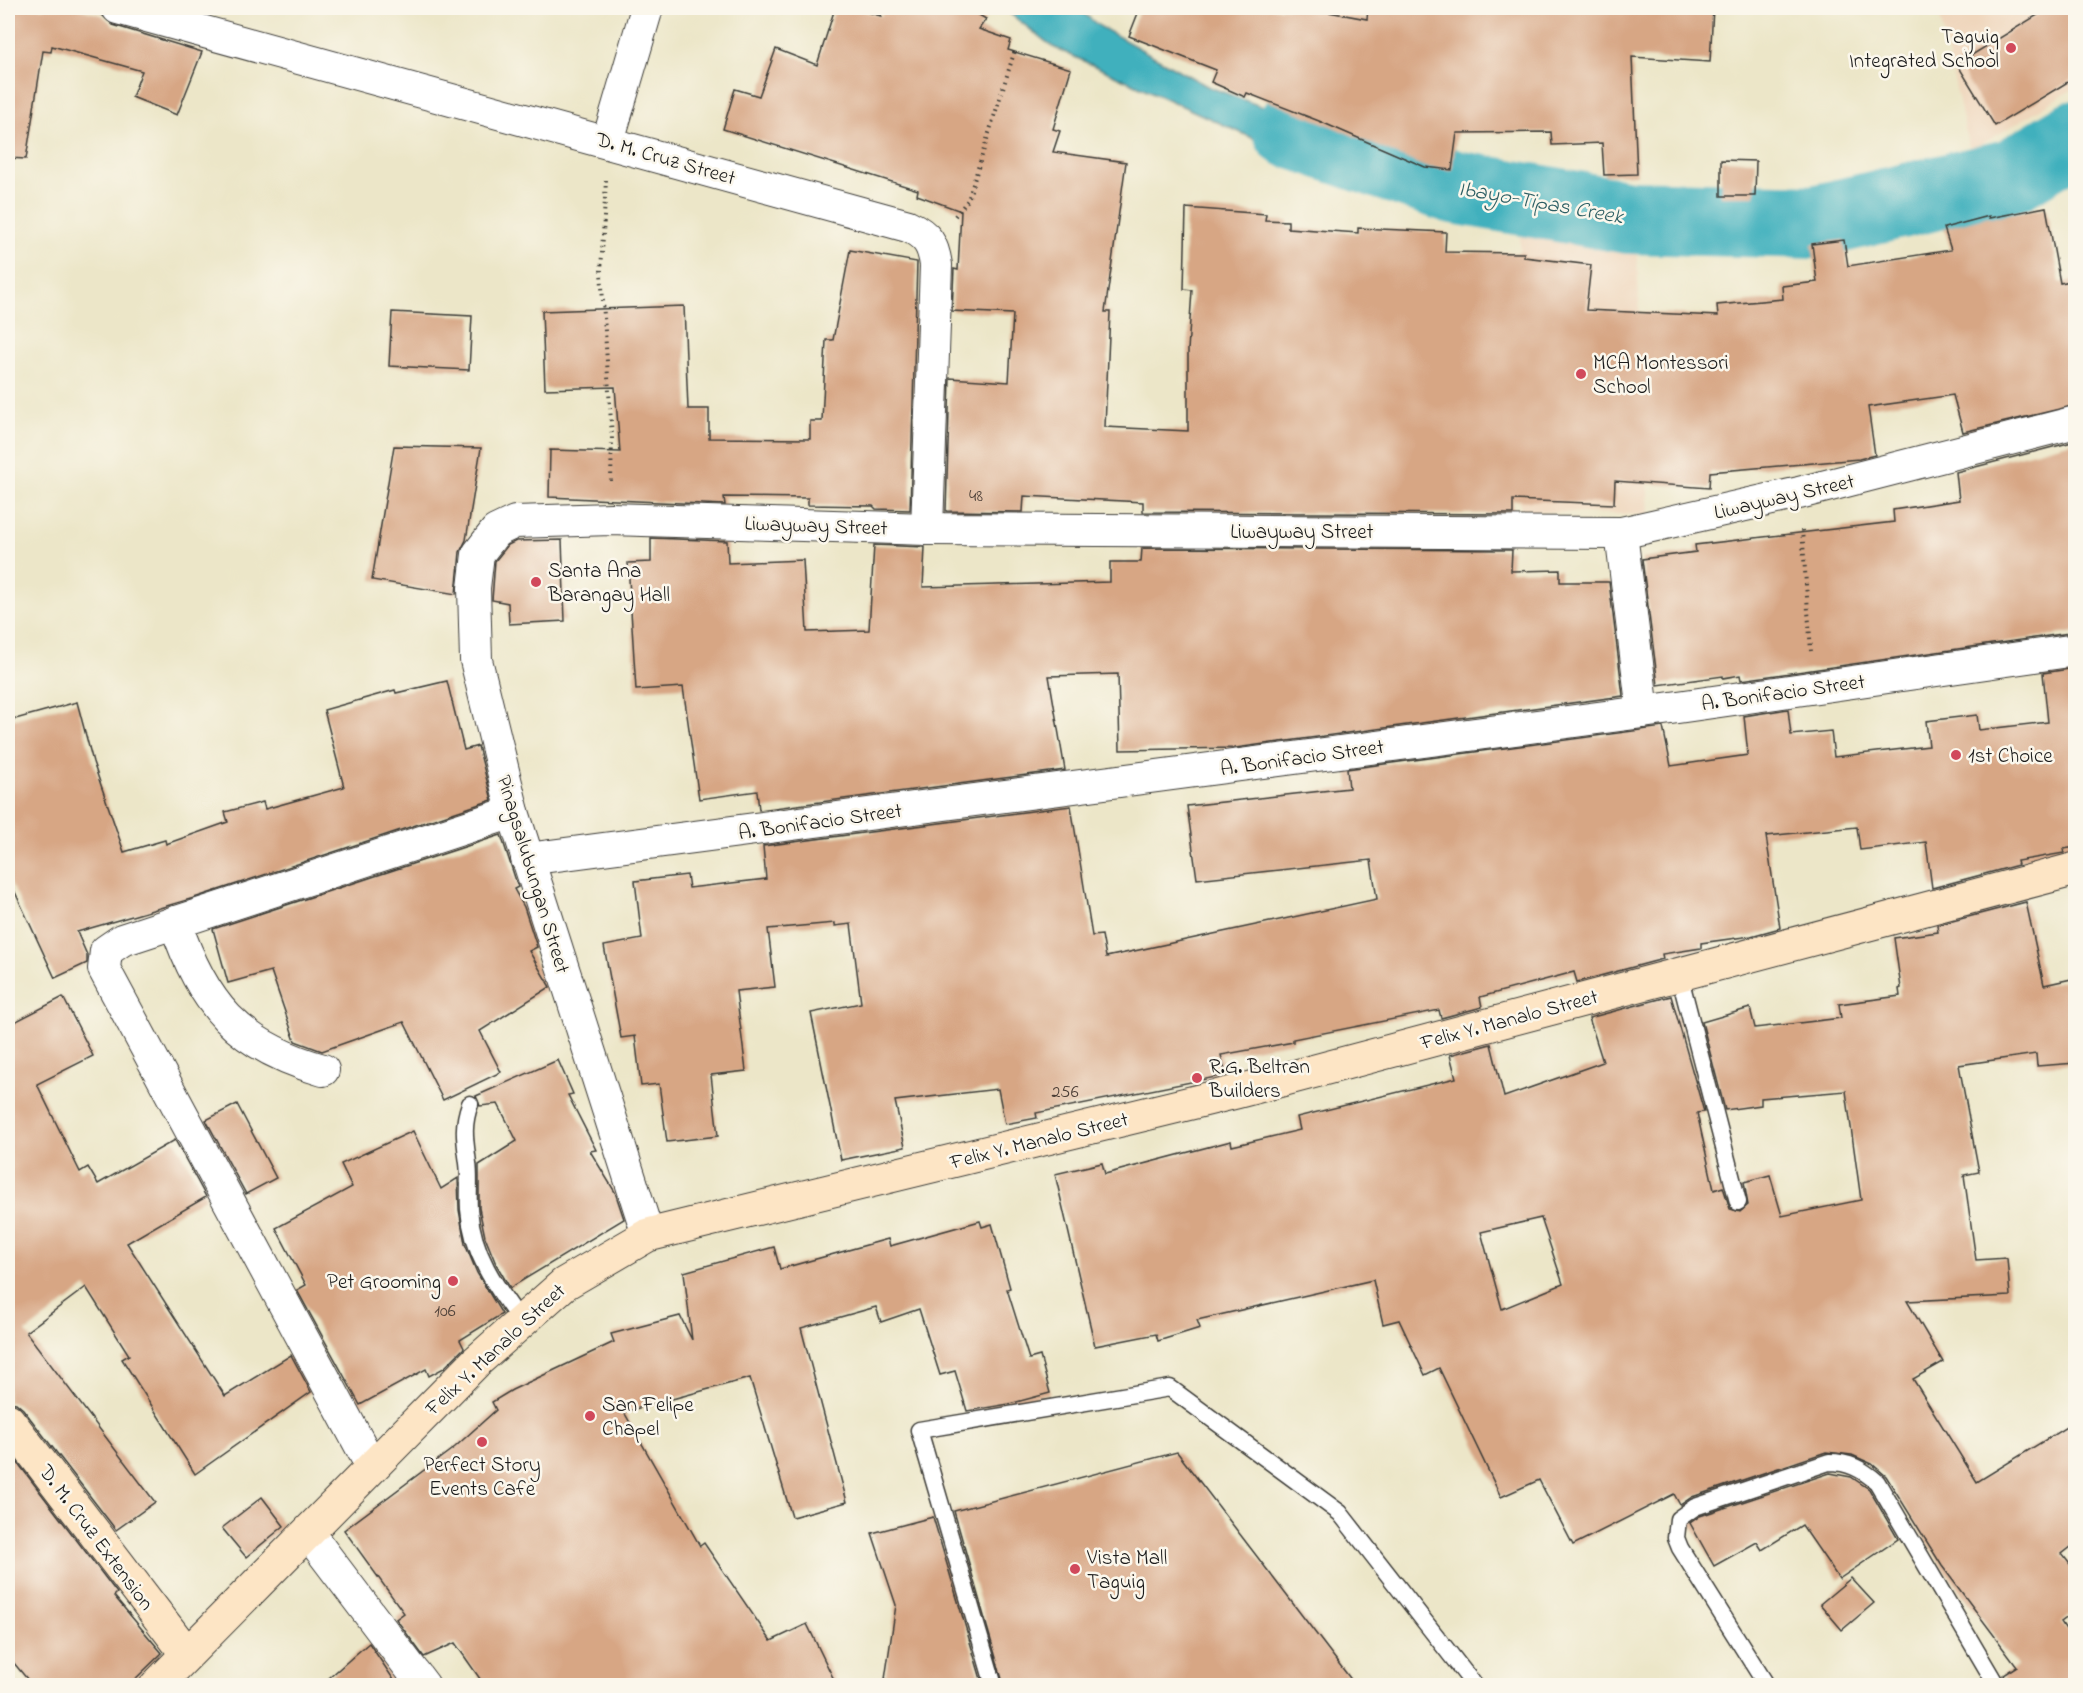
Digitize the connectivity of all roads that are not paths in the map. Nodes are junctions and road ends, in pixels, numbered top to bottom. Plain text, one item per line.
1 (118, 8) edge
2 (647, 8) edge
3 (608, 141) junction
4 (2076, 422) edge
5 (515, 522) joint
6 (927, 529) junction
7 (1621, 533) junction
8 (2076, 650) edge
9 (1643, 712) junction
10 (513, 812) junction
11 (527, 859) junction
12 (2076, 869) edge
13 (176, 922) junction
14 (1679, 974) junction
15 (323, 1070) dead end
16 (470, 1104) dead end
17 (1738, 1202) dead end
18 (648, 1235) junction
19 (521, 1321) junction
20 (8, 1420) edge
21 (372, 1467) junction
22 (308, 1533) junction
23 (187, 1654) junction
24 (156, 1686) edge
25 (424, 1686) edge
26 (994, 1686) edge
27 (1475, 1686) edge
28 (1767, 1686) edge
29 (1997, 1686) edge

1 - 3 street, D. M. Cruz Street
2 - 3 street
3 - 6 street, D. M. Cruz Street
4 - 7 street, Liwayway Street
5 - 6 street, Liwayway Street
5 - 10 street, Pinagsalubungan Street
6 - 7 street, Liwayway Street
7 - 9 street
8 - 9 street, A. Bonifacio Street
9 - 11 street, A. Bonifacio Street
10 - 11 street, Pinagsalubungan Street
10 - 13 street
11 - 18 street, Pinagsalubungan Street
12 - 14 main road, Felix Y. Manalo Street
13 - 15 street
13 - 21 street
14 - 17 lane
14 - 18 main road, Felix Y. Manalo Street
16 - 19 lane
18 - 19 main road, Felix Y. Manalo Street
19 - 21 main road, Felix Y. Manalo Street
20 - 23 main road, D. M. Cruz Extension
21 - 22 main road, Felix Y. Manalo Street
22 - 23 main road, Felix Y. Manalo Street
22 - 25 street
23 - 24 main road, Felix Y. Manalo Street
26 - 27 lane
28 - 29 lane

